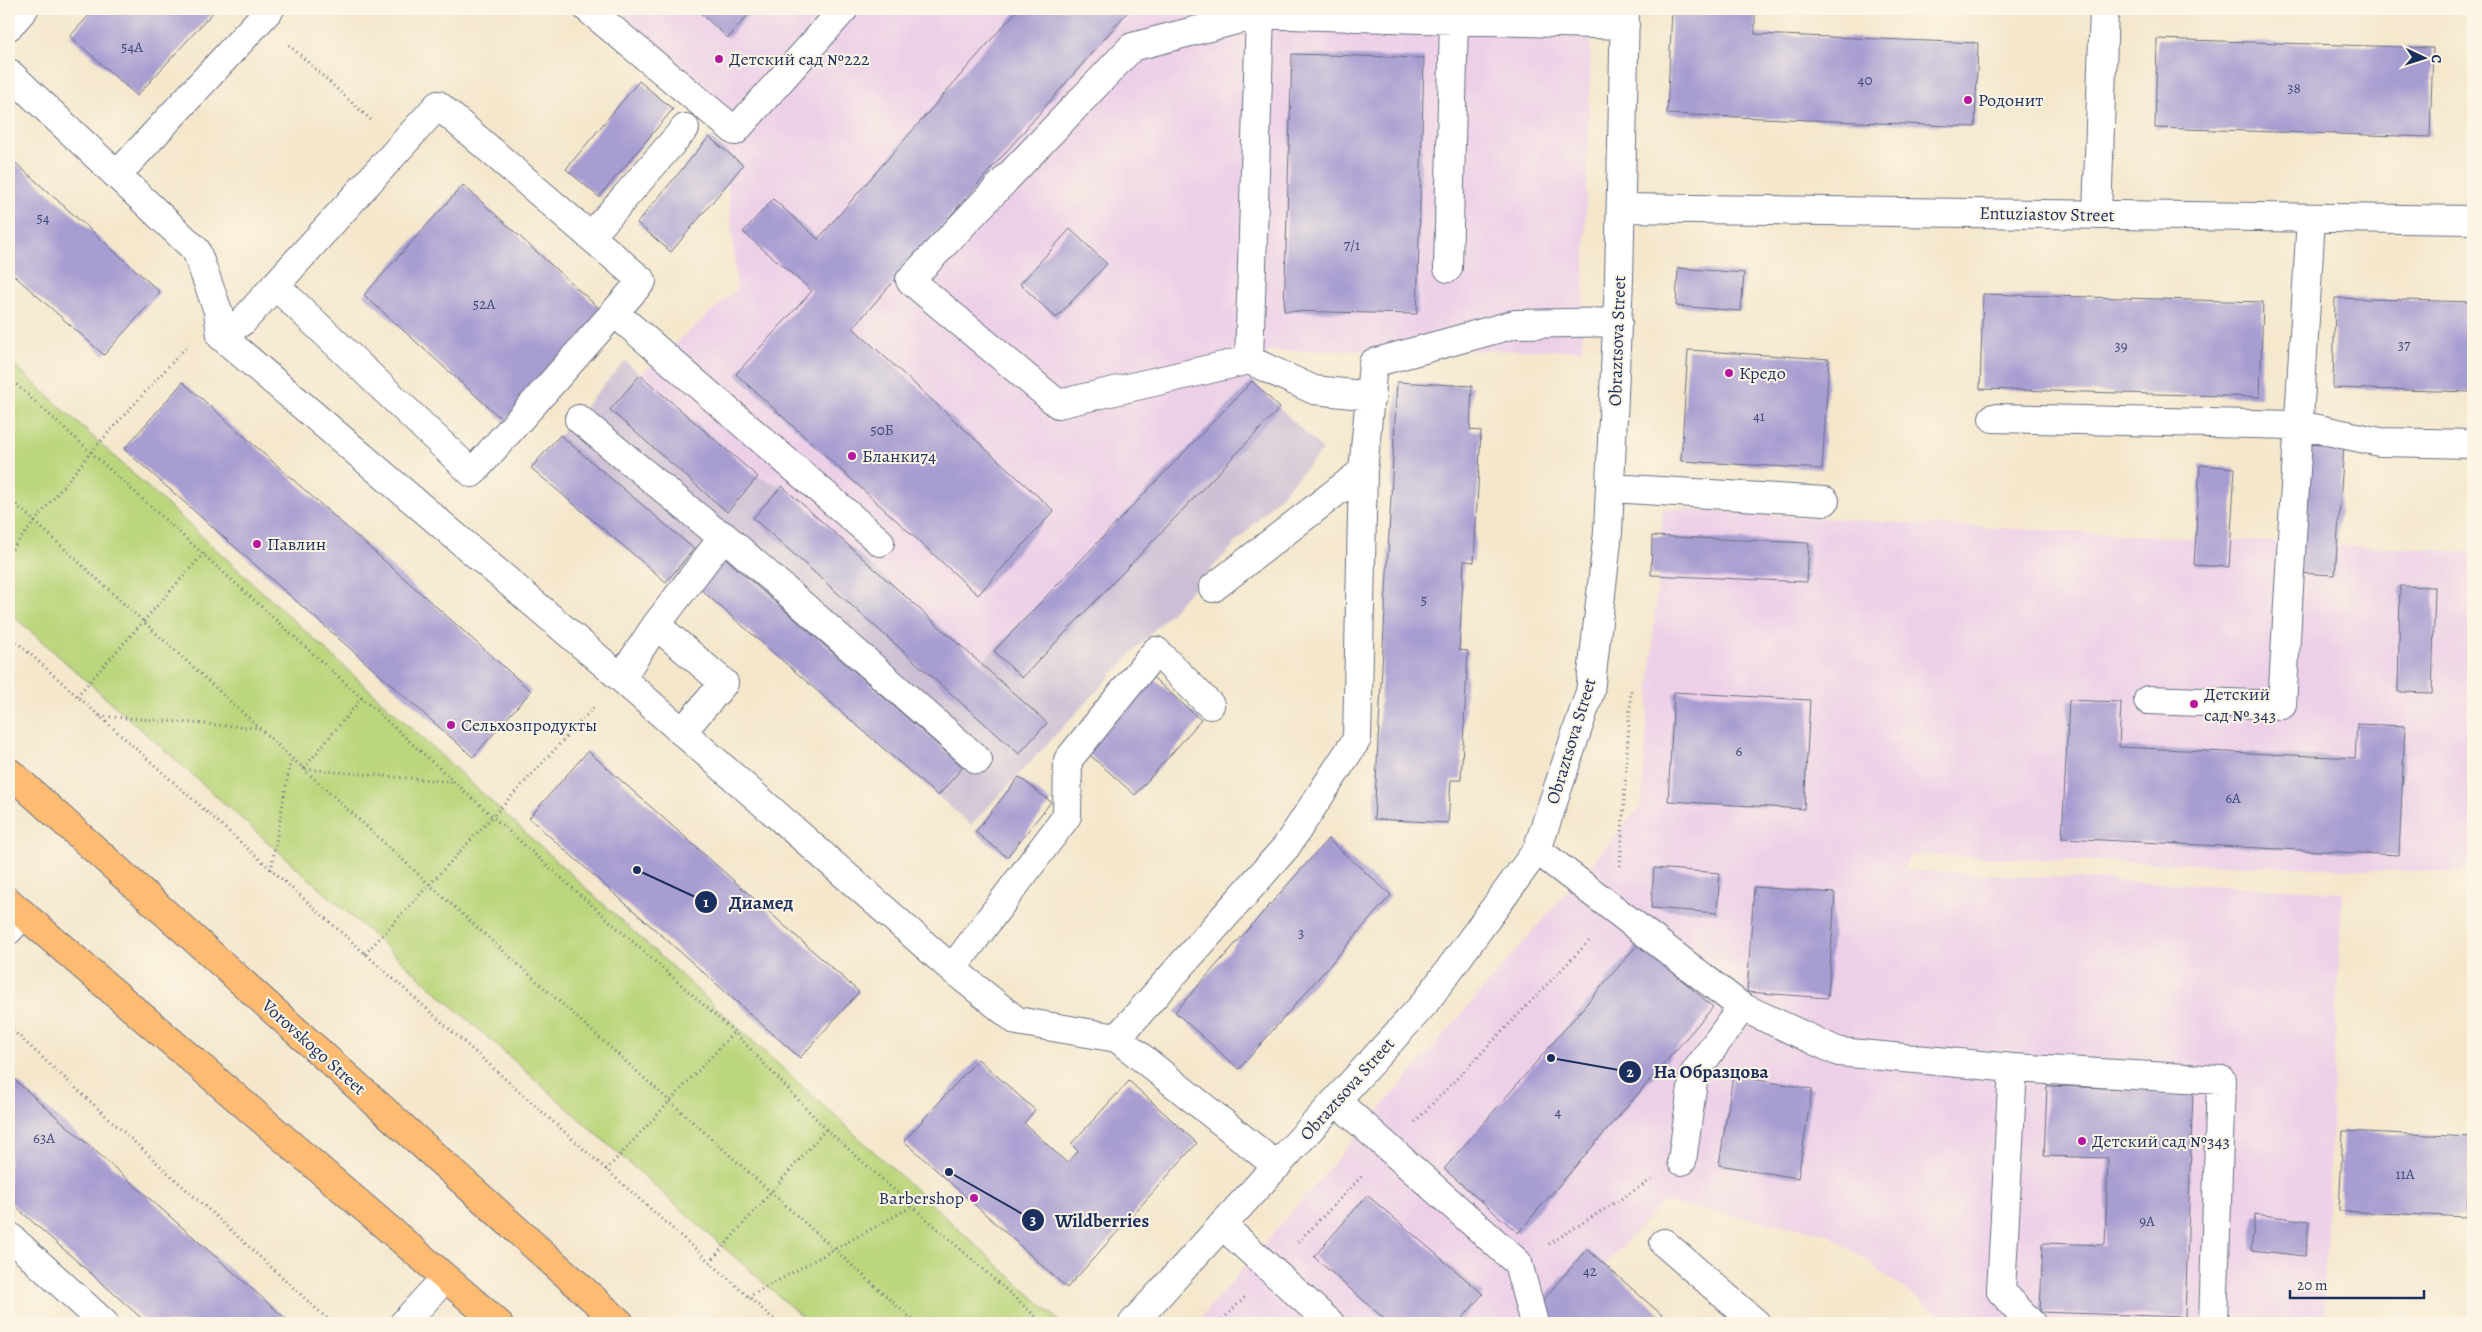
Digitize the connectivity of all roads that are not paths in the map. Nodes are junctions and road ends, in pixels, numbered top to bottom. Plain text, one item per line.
1 (24, 9) edge
2 (588, 9) edge
3 (844, 9) edge
4 (2104, 9) edge
5 (265, 14) edge
6 (1260, 14) junction
7 (1625, 17) edge
8 (1454, 18) junction
9 (9, 26) edge
10 (9, 73) edge
11 (685, 128) dead end
12 (117, 175) junction
13 (1621, 208) junction
14 (2097, 214) junction
15 (2311, 218) junction
16 (2473, 220) edge
17 (591, 236) junction
18 (1448, 268) dead end
19 (275, 285) junction
20 (614, 313) junction
21 (1618, 322) junction
22 (220, 324) junction
23 (1249, 360) junction
24 (1372, 396) junction
25 (1993, 418) dead end
26 (580, 419) dead end
27 (2299, 425) junction
28 (2473, 444) edge
29 (1362, 471) junction
30 (1611, 488) junction
31 (1826, 501) dead end
32 (724, 536) junction
33 (880, 542) dead end
34 (1213, 588) dead end
35 (656, 625) junction
36 (621, 678) junction
37 (2148, 700) dead end
38 (1210, 705) dead end
39 (682, 732) junction
40 (978, 760) dead end
41 (9, 772) edge
42 (1537, 850) junction
43 (14, 915) edge
44 (952, 969) junction
45 (1742, 1007) junction
46 (1117, 1038) junction
47 (2013, 1068) junction
48 (1336, 1101) junction
49 (1682, 1161) road end
50 (1277, 1166) junction
51 (1222, 1225) junction
52 (9, 1236) edge
53 (1664, 1243) dead end
54 (446, 1278) junction
55 (104, 1323) edge
56 (404, 1323) edge
57 (498, 1323) edge
58 (620, 1323) edge
59 (1133, 1323) edge
60 (1330, 1323) edge
61 (1534, 1323) edge
62 (1756, 1323) edge
63 (2031, 1323) edge
64 (2213, 1323) edge

1 - 9 street
2 - 3 street
4 - 14 street
5 - 12 street
6 - 8 street
6 - 23 street
6 - 23 street
7 - 8 street
7 - 13 street, Obraztsova Street
8 - 18 street
10 - 12 street
11 - 17 street
12 - 22 street
13 - 14 street, Entuziastov Street
13 - 21 street, Obraztsova Street
14 - 15 street, Entuziastov Street
15 - 16 street, Entuziastov Street
15 - 27 street
17 - 19 street
17 - 20 street
19 - 20 street
19 - 22 street
20 - 33 street
21 - 24 street
21 - 30 street, Obraztsova Street
22 - 36 street
23 - 24 street
24 - 29 street
25 - 27 street
26 - 32 street
27 - 28 street
27 - 37 street
29 - 34 street
29 - 46 street
30 - 31 street
30 - 42 street, Obraztsova Street
32 - 35 street
32 - 40 street
35 - 36 street
35 - 39 street
36 - 39 street
38 - 44 street
39 - 44 street
41 - 58 main road, Vorovskogo Street
42 - 45 street
42 - 48 street, Obraztsova Street
43 - 54 main road
44 - 46 street
45 - 47 street
45 - 49 street
46 - 50 street
47 - 63 street
47 - 64 street
48 - 50 street, Obraztsova Street
48 - 61 street
50 - 51 street, Obraztsova Street
51 - 59 street, Obraztsova Street
51 - 60 street
52 - 55 street
53 - 62 street
54 - 56 street
54 - 57 main road

